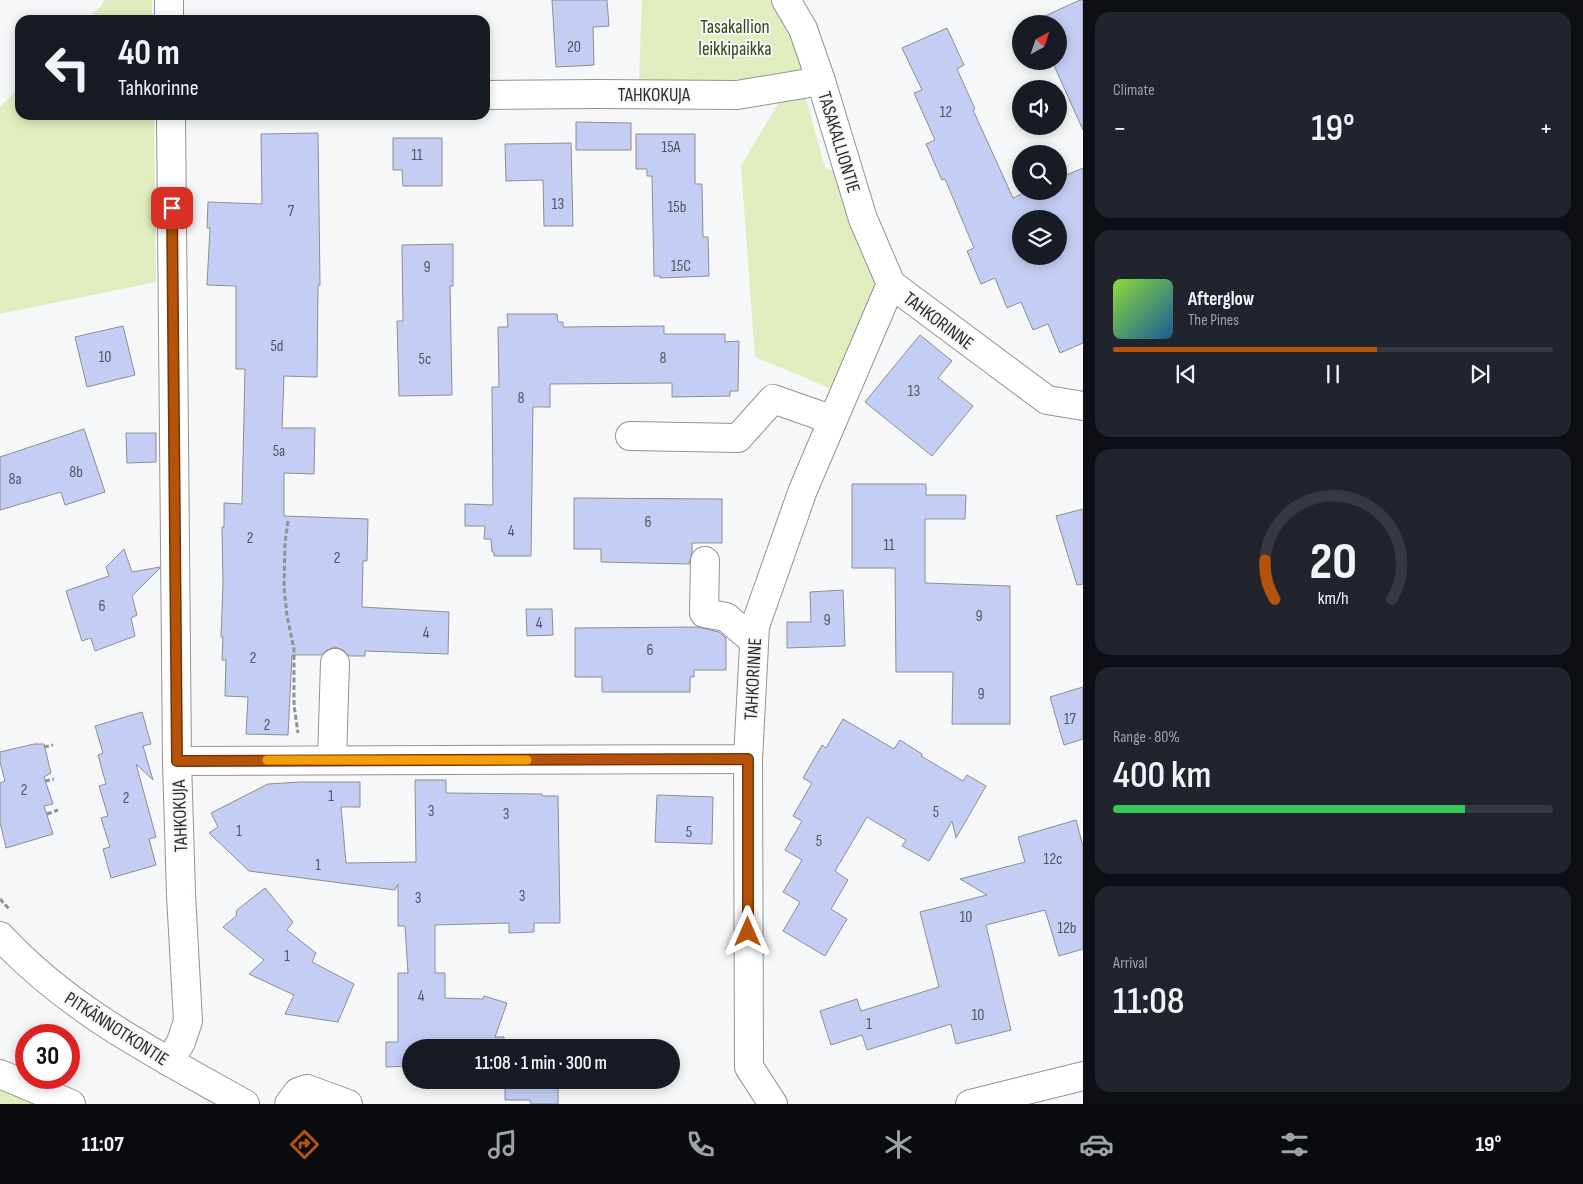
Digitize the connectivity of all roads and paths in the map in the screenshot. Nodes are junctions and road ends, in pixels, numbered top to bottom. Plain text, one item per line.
1 (169, 0) edge
2 (786, 0) edge
3 (169, 15) edge
4 (821, 81) junction
5 (490, 95) edge
6 (171, 120) edge
7 (891, 284) junction
8 (1083, 406) edge
9 (833, 420) junction
10 (630, 436) dead end
11 (288, 521) dead end
12 (705, 561) dead end
13 (754, 641) junction
14 (335, 663) dead end
15 (333, 733) junction
16 (53, 745) dead end
17 (44, 747) dead end
18 (748, 759) junction
19 (332, 760) junction
20 (177, 761) junction
21 (54, 779) dead end
22 (45, 781) dead end
23 (58, 810) dead end
24 (47, 814) dead end
25 (0, 936) edge
26 (169, 1062) junction
27 (0, 1074) edge
28 (1083, 1076) edge
29 (234, 1101) edge
30 (71, 1104) edge
31 (289, 1104) edge
32 (348, 1104) edge
33 (773, 1104) edge
34 (970, 1104) edge

1 - 3 street
2 - 4 street, TASAKALLIONTIE
4 - 5 street, TAHKOKUJA
4 - 7 street, TASAKALLIONTIE
6 - 20 street, TAHKOKUJA
7 - 8 street, TAHKORINNE
7 - 9 street, TAHKORINNE
9 - 10 street
9 - 13 street, TAHKORINNE
11 - 15 path
12 - 13 street
13 - 18 street, TAHKORINNE
14 - 15 street
15 - 19 street
16 - 17 path
18 - 19 street
18 - 33 street, TAHKORINNE
19 - 20 street
20 - 26 street, TAHKOKUJA
21 - 22 path
23 - 24 path
25 - 26 street, PITKÄNNOTKONTIE
26 - 29 street, PITKÄNNOTKONTIE
27 - 30 street
28 - 34 street
31 - 32 street

